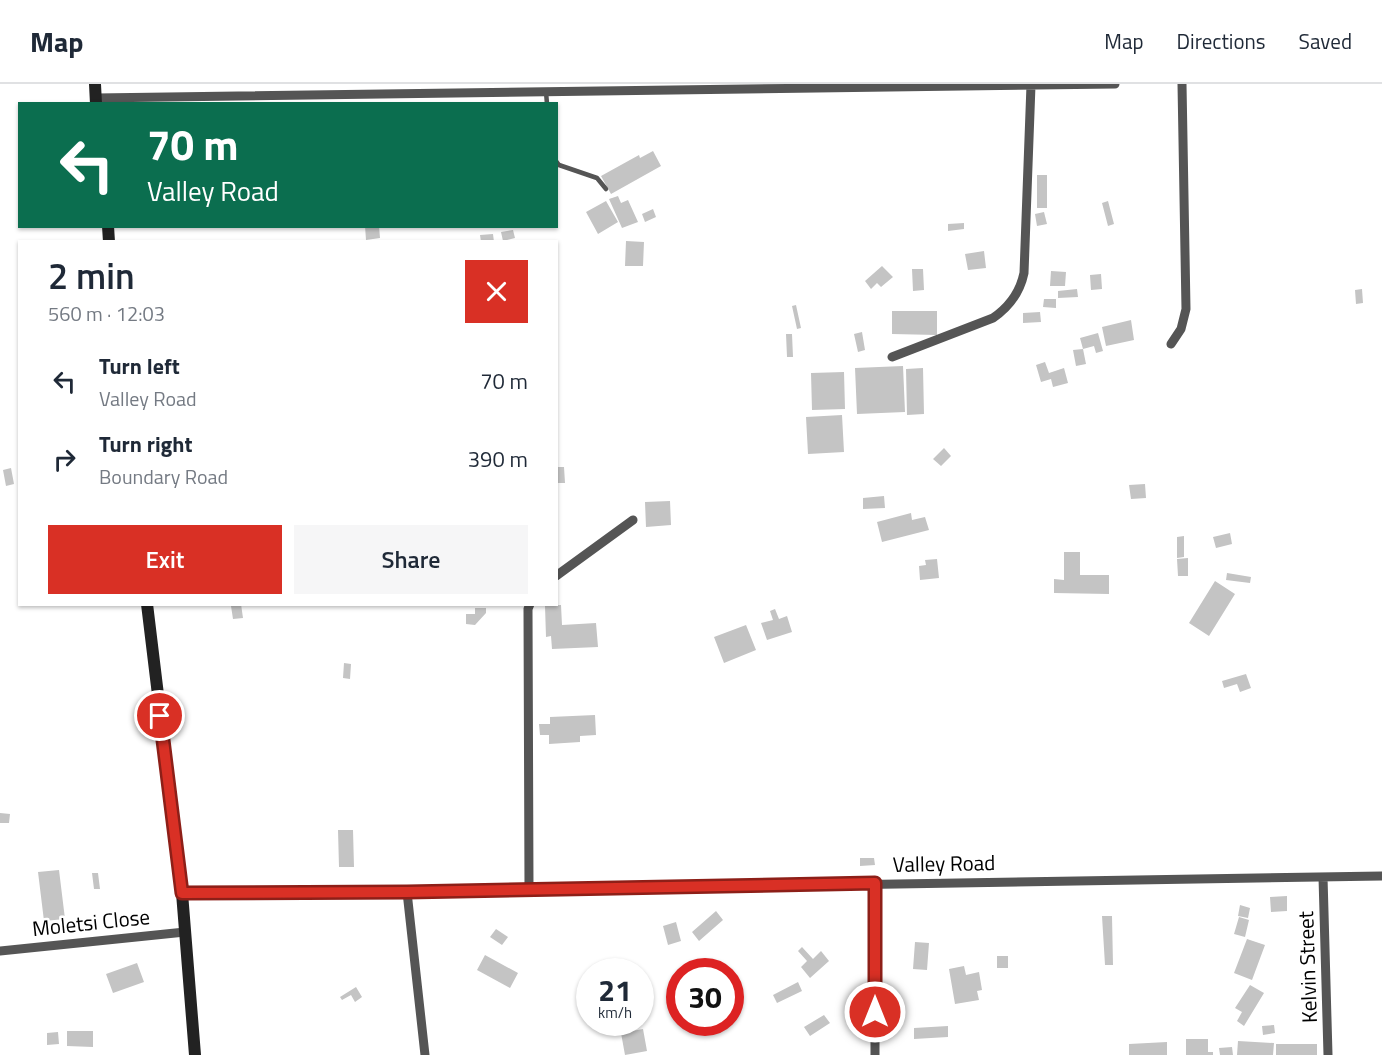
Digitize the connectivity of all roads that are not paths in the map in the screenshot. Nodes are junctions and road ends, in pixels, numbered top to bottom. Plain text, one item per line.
1 (94, 84) edge
2 (1115, 84) edge
3 (1182, 84) edge
4 (1031, 85) edge
5 (501, 88) edge
6 (546, 92) junction
7 (96, 101) edge
8 (547, 102) edge
9 (558, 164) edge
10 (606, 189) dead end
11 (1171, 344) dead end
12 (892, 357) dead end
13 (633, 520) dead end
14 (558, 575) edge
15 (147, 606) edge
16 (530, 606) edge
17 (1382, 876) edge
18 (1323, 877) junction
19 (875, 883) junction
20 (530, 889) junction
21 (407, 892) junction
22 (182, 893) junction
23 (185, 932) junction
24 (0, 951) edge
25 (195, 1055) edge
26 (425, 1055) edge
27 (875, 1055) edge
28 (1328, 1055) edge

1 - 7 main road
2 - 4 street
3 - 11 street
4 - 6 street
4 - 12 street
5 - 6 street
5 - 7 street
6 - 8 lane
9 - 10 lane
13 - 14 street
15 - 22 main road
16 - 20 street
17 - 18 street, Valley Road
18 - 19 street, Valley Road
18 - 28 street, Kelvin Street
19 - 20 street, Valley Road
19 - 27 street
20 - 21 street, Valley Road
21 - 22 street, Valley Road
21 - 26 street
22 - 23 main road
23 - 24 street, Moletsi Close
23 - 25 main road

